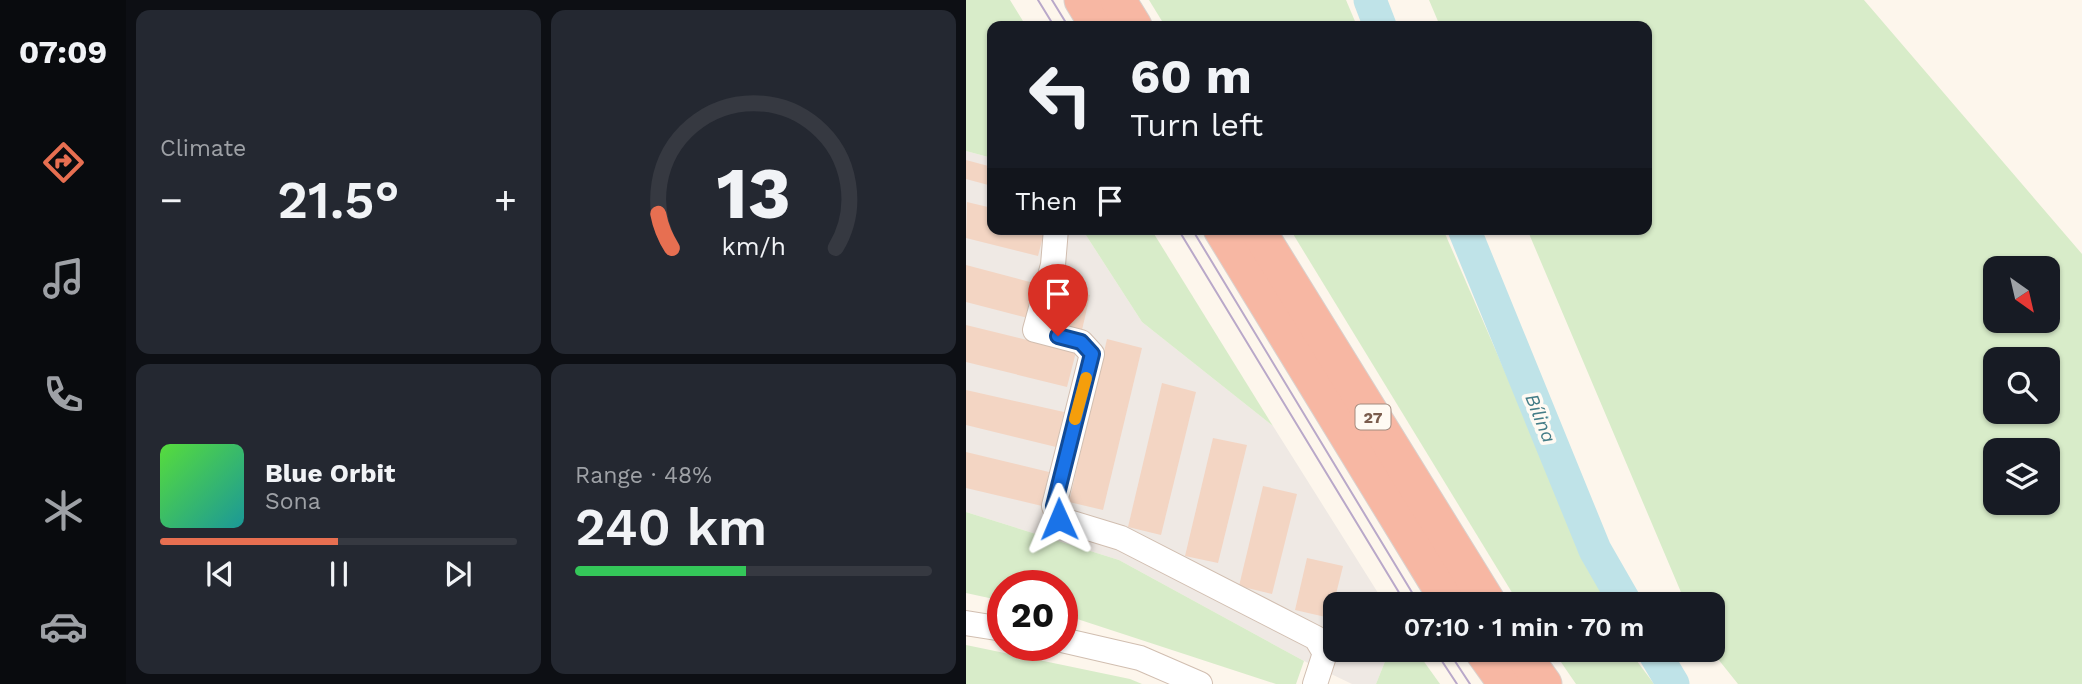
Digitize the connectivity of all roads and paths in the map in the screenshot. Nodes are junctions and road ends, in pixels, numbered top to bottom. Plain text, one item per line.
1 (1082, 0) edge
2 (1118, 0) edge
3 (1095, 21) edge
4 (1131, 21) edge
5 (1056, 235) edge
6 (1225, 235) edge
7 (1261, 235) edge
8 (1443, 592) edge
9 (1482, 592) edge
10 (966, 623) edge
11 (987, 626) edge
12 (1078, 644) edge
13 (1490, 662) edge
14 (1528, 662) edge
15 (1200, 684) edge
16 (1315, 684) edge
17 (1506, 684) edge
18 (1544, 684) edge

1 - 3 highway
2 - 4 highway
5 - 16 street
6 - 8 highway, 27
7 - 9 highway, 27
10 - 11 street
12 - 15 street
13 - 17 highway
14 - 18 highway

